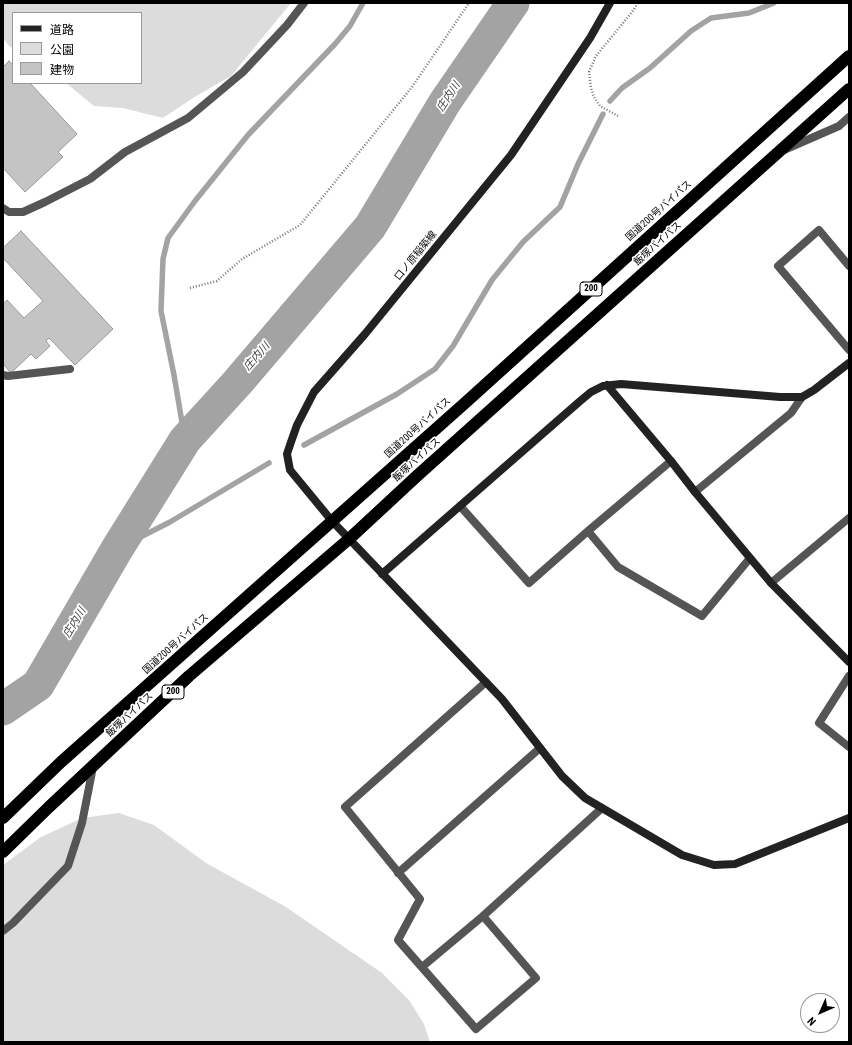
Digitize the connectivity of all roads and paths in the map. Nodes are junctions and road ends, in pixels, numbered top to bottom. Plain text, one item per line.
1 (304, 3) edge
2 (469, 3) edge
3 (610, 3) edge
4 (638, 3) edge
5 (849, 56) edge
6 (849, 89) edge
7 (618, 116) dead end
8 (849, 117) edge
9 (777, 154) junction
10 (3, 208) edge
11 (849, 266) edge
12 (190, 288) dead end
13 (849, 350) edge
14 (849, 363) edge
15 (70, 369) dead end
16 (3, 375) edge
17 (607, 385) junction
18 (802, 397) junction
19 (671, 461) junction
20 (695, 492) junction
21 (460, 506) junction
22 (849, 518) edge
23 (332, 521) junction
24 (588, 531) junction
25 (349, 538) junction
26 (750, 558) junction
27 (382, 574) junction
28 (771, 583) junction
29 (849, 662) edge
30 (849, 676) edge
31 (486, 682) junction
32 (849, 747) edge
33 (540, 748) junction
34 (93, 766) junction
35 (602, 808) junction
36 (3, 818) edge
37 (849, 818) edge
38 (3, 852) edge
39 (398, 873) junction
40 (483, 916) junction
41 (3, 931) edge
42 (422, 968) junction

1 - 10 street
2 - 12 path
3 - 23 street, 口ノ原稲築線
4 - 7 path
5 - 23 highway, 国道200号バイパス / 200
6 - 9 highway, 飯塚バイパス / 200
8 - 9 street
9 - 25 highway, 飯塚バイパス / 200
11 - 13 street
14 - 18 street
15 - 16 street
17 - 18 street
17 - 19 street
17 - 21 street
18 - 20 street
19 - 20 street
19 - 24 street
20 - 26 street
21 - 24 street
21 - 27 street
22 - 28 street
23 - 25 street, 口ノ原稲築線
23 - 36 highway, 国道200号バイパス / 200
24 - 26 street
25 - 27 street, 口ノ原稲築線
25 - 34 highway, 飯塚バイパス / 200
26 - 28 street
27 - 31 street, 口ノ原稲築線
28 - 29 street
30 - 32 street
31 - 33 street, 口ノ原稲築線
31 - 39 street
33 - 35 street, 口ノ原稲築線
33 - 39 street
34 - 38 highway, 飯塚バイパス / 200
34 - 41 street
35 - 37 street, 口ノ原稲築線
35 - 40 street
39 - 42 street
40 - 42 street
40 - 42 street

